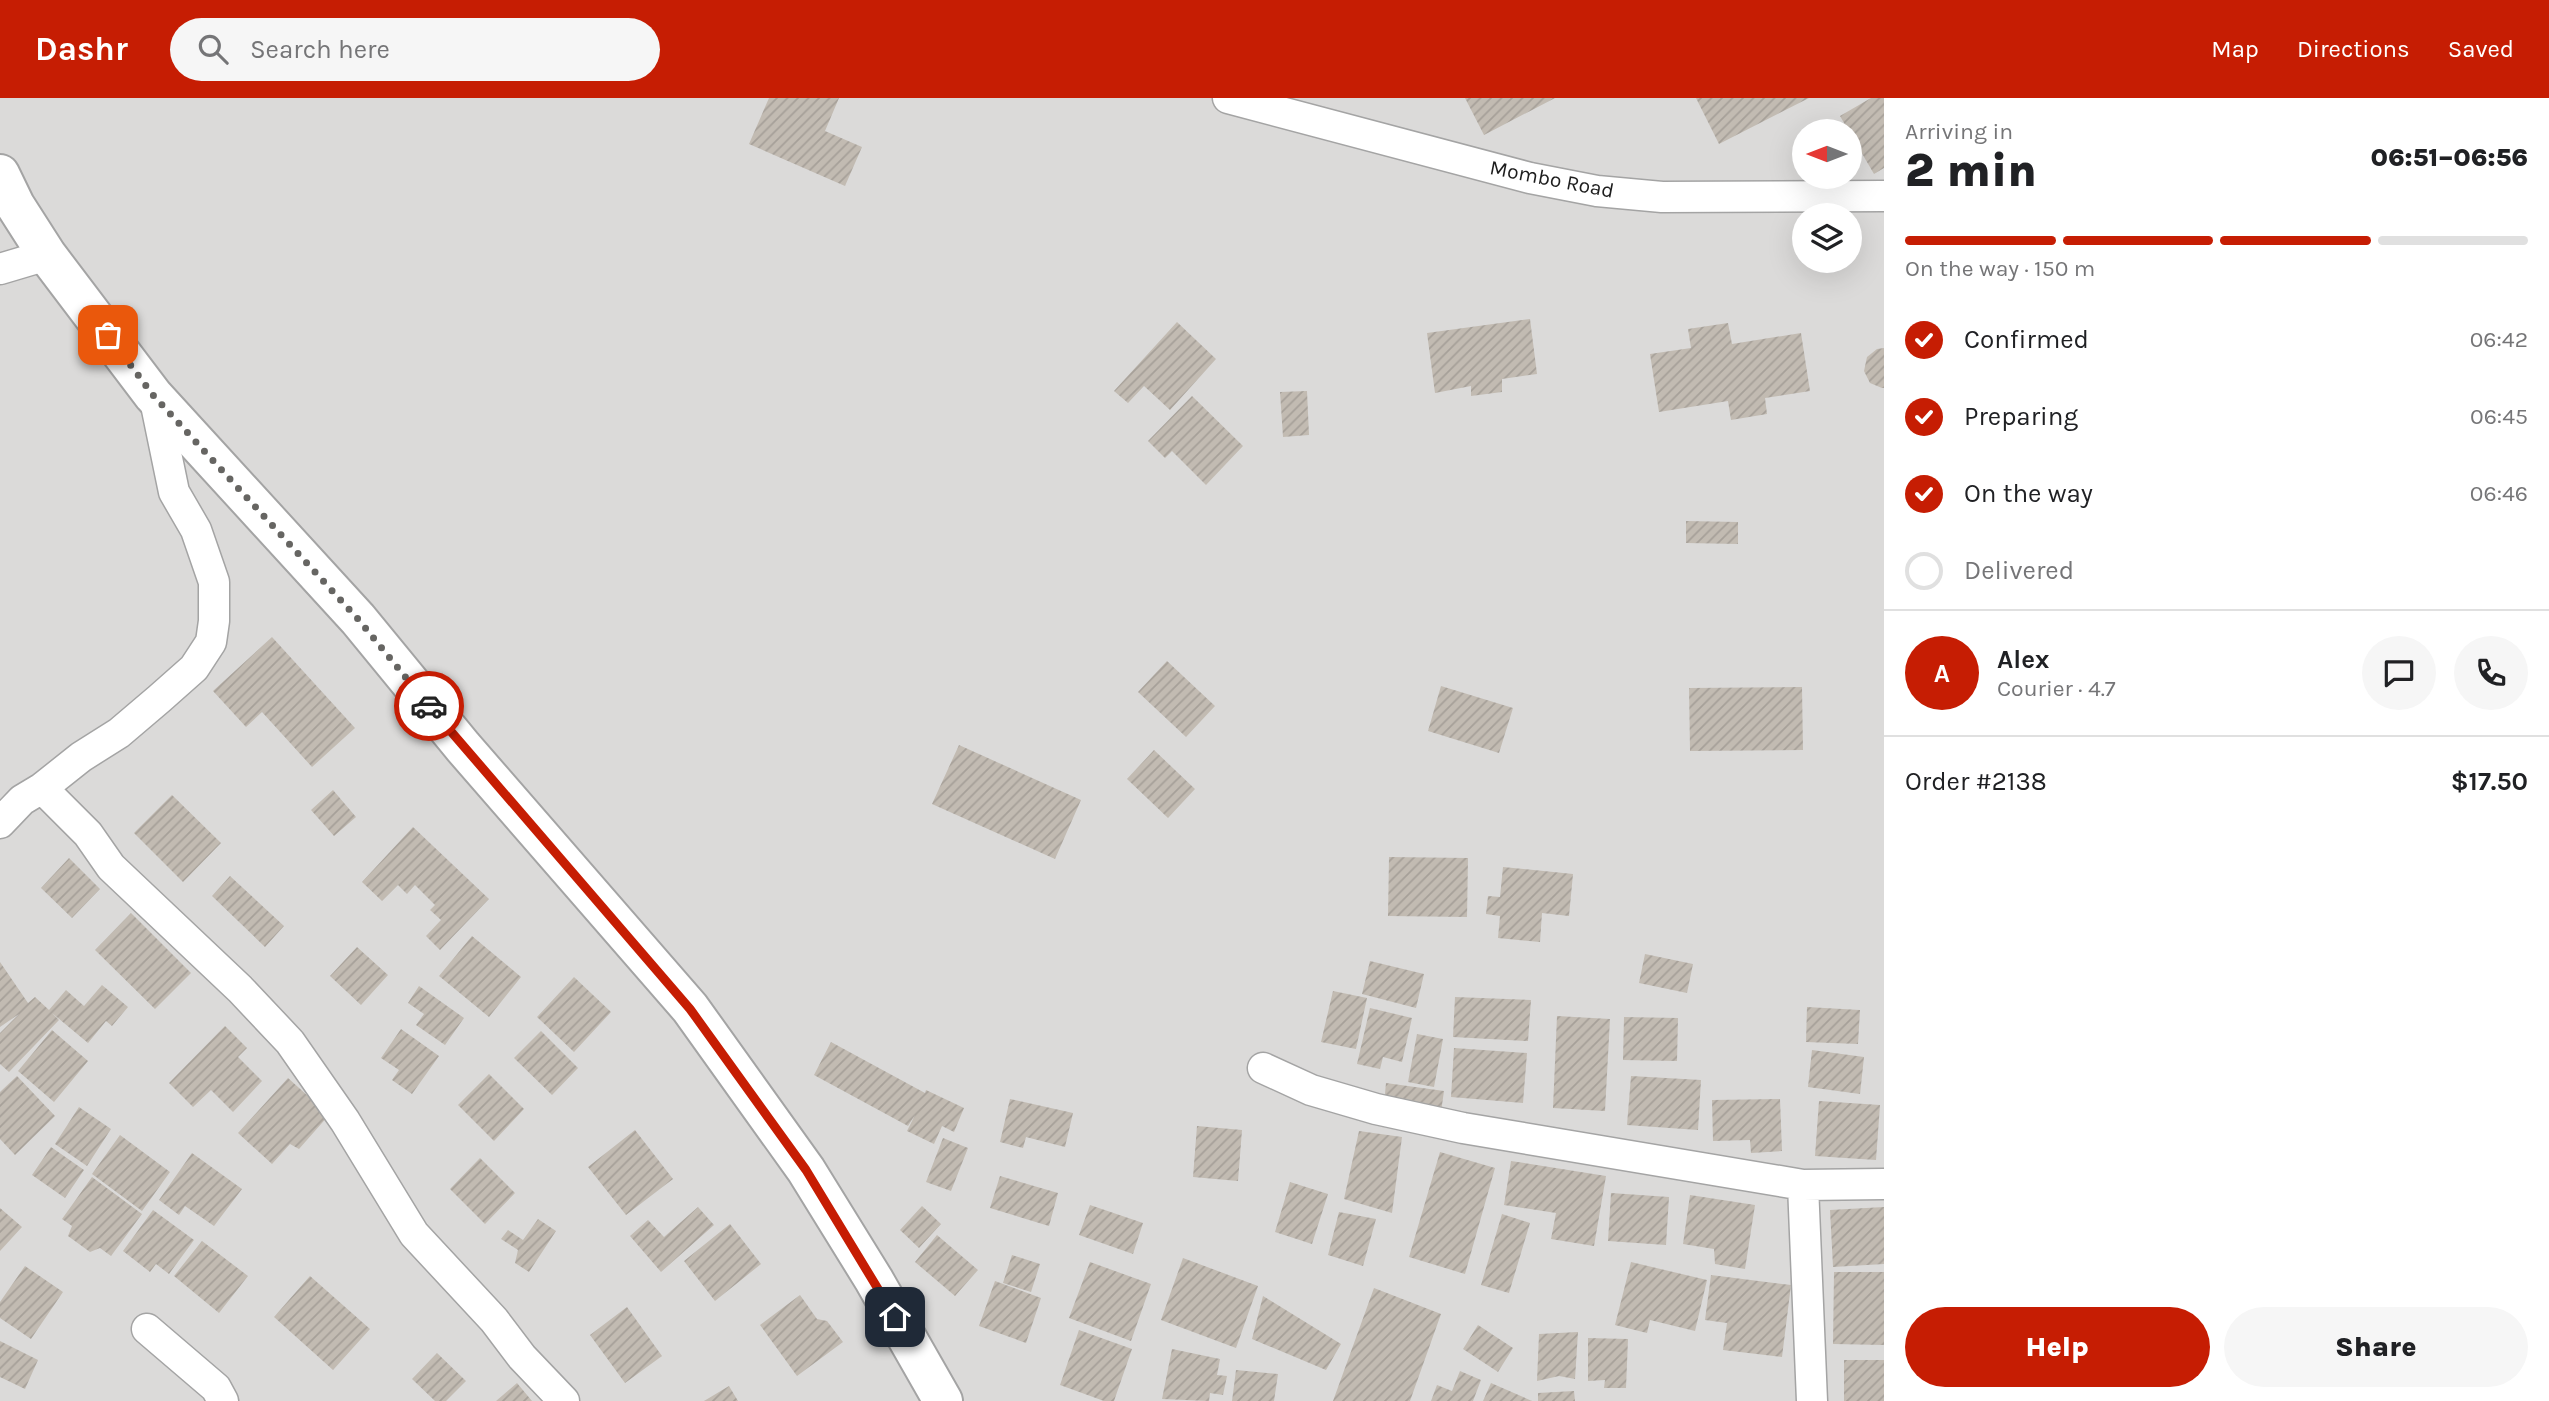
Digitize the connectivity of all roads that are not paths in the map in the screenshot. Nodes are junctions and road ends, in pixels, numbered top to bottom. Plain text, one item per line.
1 (1228, 98) edge
2 (0, 174) edge
3 (1884, 196) edge
4 (47, 255) junction
5 (0, 270) edge
6 (153, 395) junction
7 (42, 788) junction
8 (0, 823) edge
9 (1263, 1068) dead end
10 (1884, 1184) edge
11 (1803, 1185) junction
12 (147, 1329) dead end
13 (223, 1401) edge
14 (564, 1401) edge
15 (943, 1401) edge
16 (1812, 1401) edge

1 - 3 street, Mombo Road
2 - 4 street
4 - 5 street
4 - 6 street
6 - 7 street
6 - 15 street
7 - 8 street
7 - 14 street
9 - 11 street
10 - 11 street
11 - 16 street
12 - 13 street

